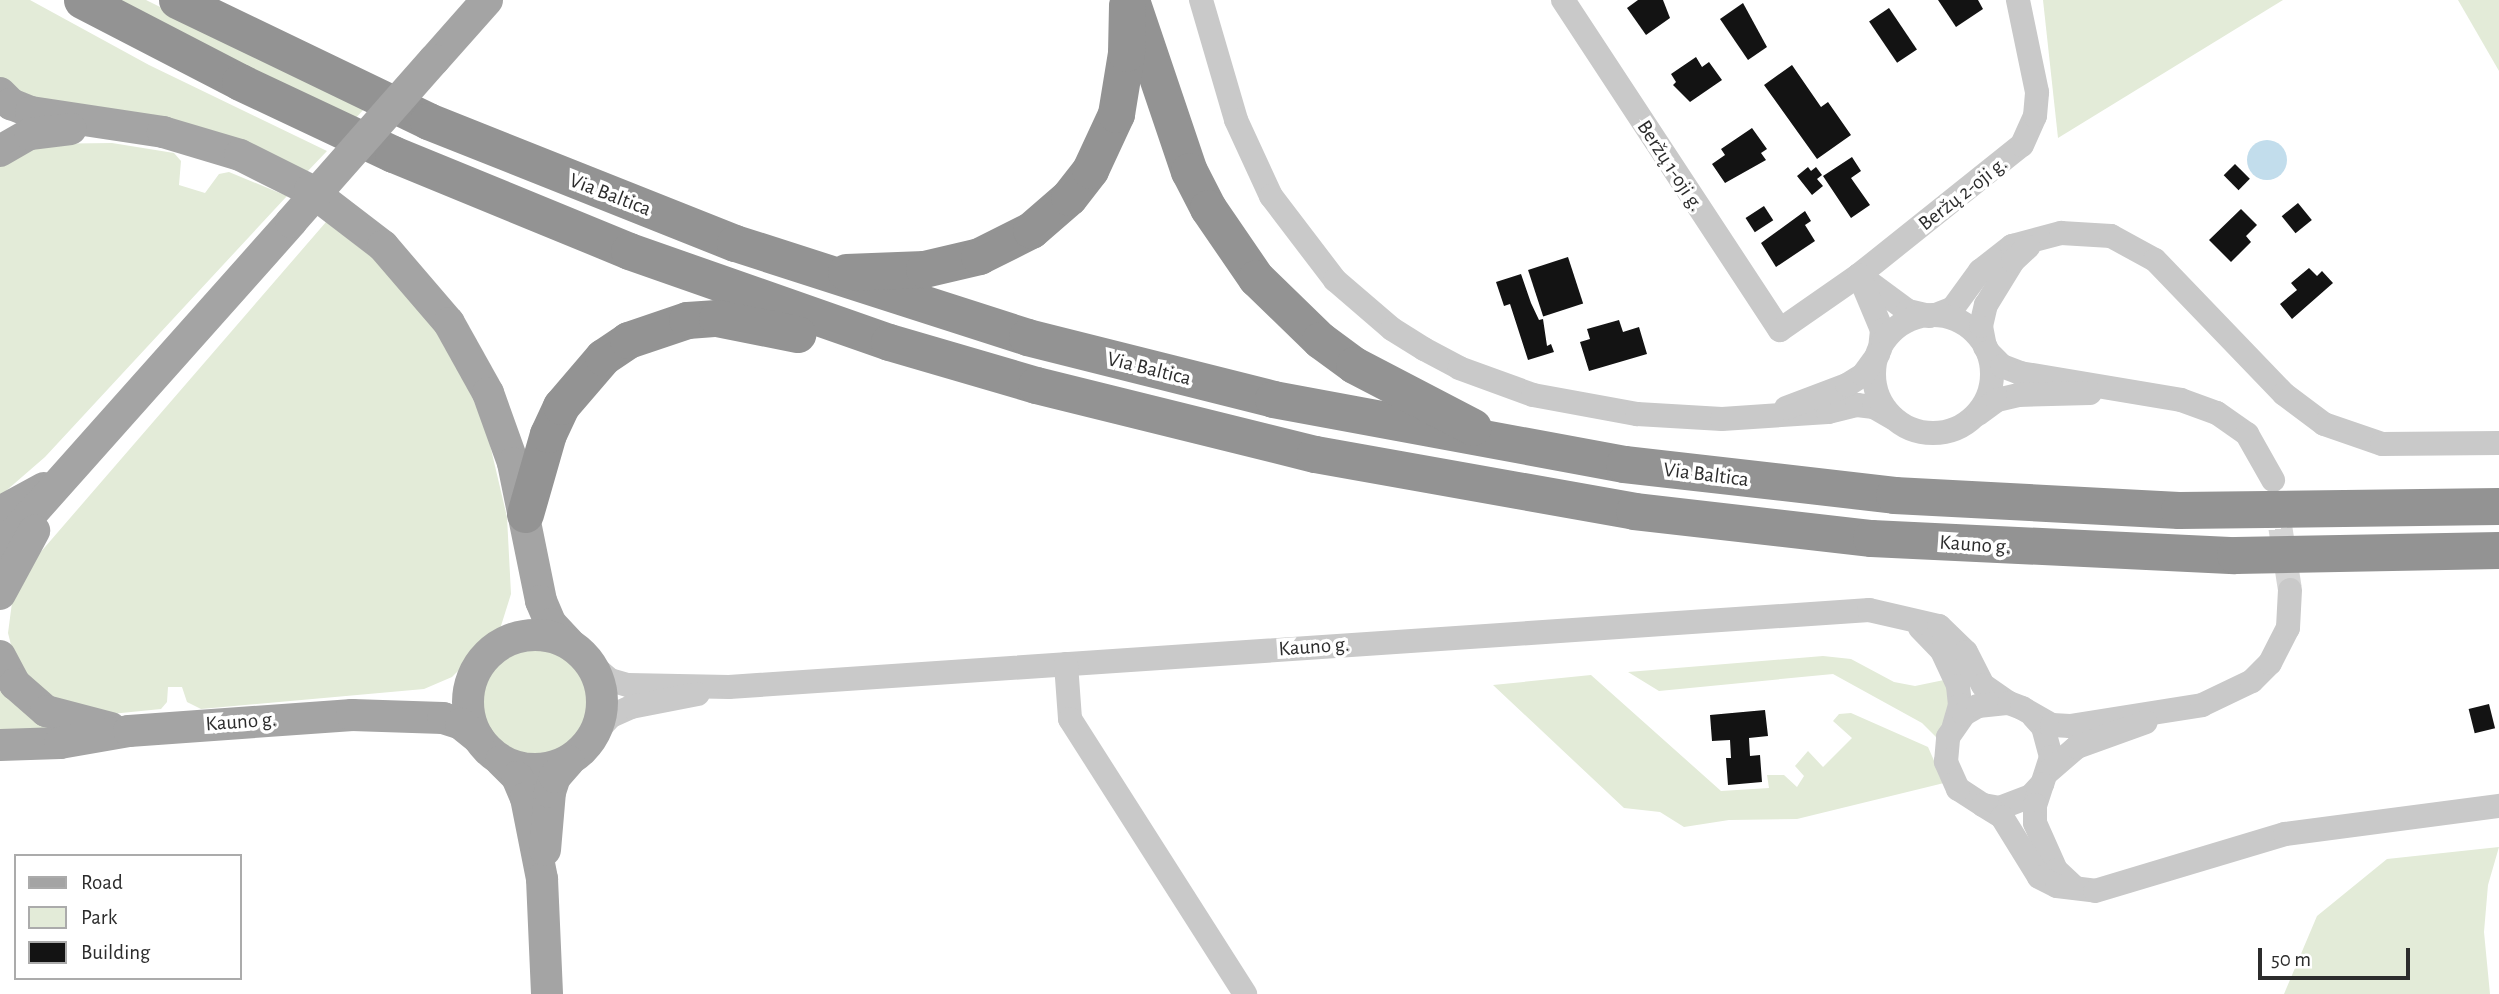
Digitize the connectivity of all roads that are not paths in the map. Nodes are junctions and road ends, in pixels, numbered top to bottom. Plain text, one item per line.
1 (82, 0) edge
2 (177, 0) edge
3 (487, 0) edge
4 (1129, 0) edge
5 (1202, 0) edge
6 (1563, 0) edge
7 (2018, 0) edge
8 (0, 93) edge
9 (0, 102) edge
10 (125, 126) junction
11 (0, 139) edge
12 (0, 150) edge
13 (2036, 239) junction
14 (815, 271) junction
15 (1859, 275) junction
16 (1932, 315) junction
17 (1780, 330) joint
18 (1987, 349) junction
19 (1879, 352) junction
20 (1036, 385) junction
21 (2115, 392) junction
22 (1775, 412) junction
23 (1978, 414) junction
24 (1893, 418) junction
25 (2499, 443) edge
26 (1511, 446) junction
27 (64, 478) junction
28 (2273, 480) tunnel mouth
29 (2499, 506) edge
30 (0, 512) edge
31 (525, 514) junction
32 (0, 549) edge
33 (2499, 550) edge
34 (2290, 590) tunnel mouth
35 (0, 594) edge
36 (1899, 615) junction
37 (497, 646) junction
38 (580, 654) junction
39 (0, 656) edge
40 (1066, 664) junction
41 (475, 671) junction
42 (729, 687) junction
43 (2009, 703) junction
44 (2173, 712) junction
45 (352, 715) junction
46 (2034, 716) junction
47 (1954, 726) junction
48 (129, 731) junction
49 (596, 732) junction
50 (478, 738) junction
51 (0, 746) edge
52 (501, 761) junction
53 (569, 761) junction
54 (2045, 778) junction
55 (1983, 806) junction
56 (2499, 806) edge
57 (541, 879) junction
58 (2075, 888) junction
59 (547, 994) edge
60 (1245, 994) edge

1 - 20 highway
2 - 14 highway, Via Baltica
3 - 27 main road, bridge
4 - 14 highway
4 - 26 highway
5 - 22 street
6 - 17 street, Beržų 1-oji g.
7 - 15 street, Beržų 2-oji g.
8 - 10 main road
9 - 11 main road
10 - 12 main road
10 - 31 main road
13 - 16 street
13 - 18 street
13 - 25 street
14 - 26 highway, Via Baltica
15 - 16 street
15 - 17 street, Beržų 2-oji g.
15 - 19 street
16 - 18 street
16 - 19 street
18 - 21 street
18 - 23 street
19 - 22 street
19 - 24 street
20 - 31 highway
20 - 33 highway, Kauno g.
21 - 23 street
21 - 28 street
22 - 24 street
23 - 24 street
26 - 29 highway, Via Baltica
27 - 30 main road
27 - 32 main road
27 - 35 main road
31 - 37 main road
31 - 38 main road
34 - 44 street
36 - 40 street, Kauno g.
36 - 43 street, Kauno g.
36 - 47 street
37 - 38 main road
37 - 41 main road
38 - 42 street, Kauno g.
38 - 49 main road
39 - 48 main road
40 - 42 street, Kauno g.
40 - 60 street
41 - 45 main road, Kauno g.
41 - 50 main road
42 - 49 street, Kauno g.
43 - 46 street
43 - 47 street
44 - 46 street
44 - 54 street
45 - 48 main road, Kauno g.
45 - 50 main road, Kauno g.
46 - 54 street
47 - 55 street
48 - 51 main road
49 - 53 main road
50 - 52 main road
52 - 53 main road
52 - 57 main road
53 - 57 main road
54 - 55 street
54 - 58 street
55 - 58 street
56 - 58 street
57 - 59 main road

